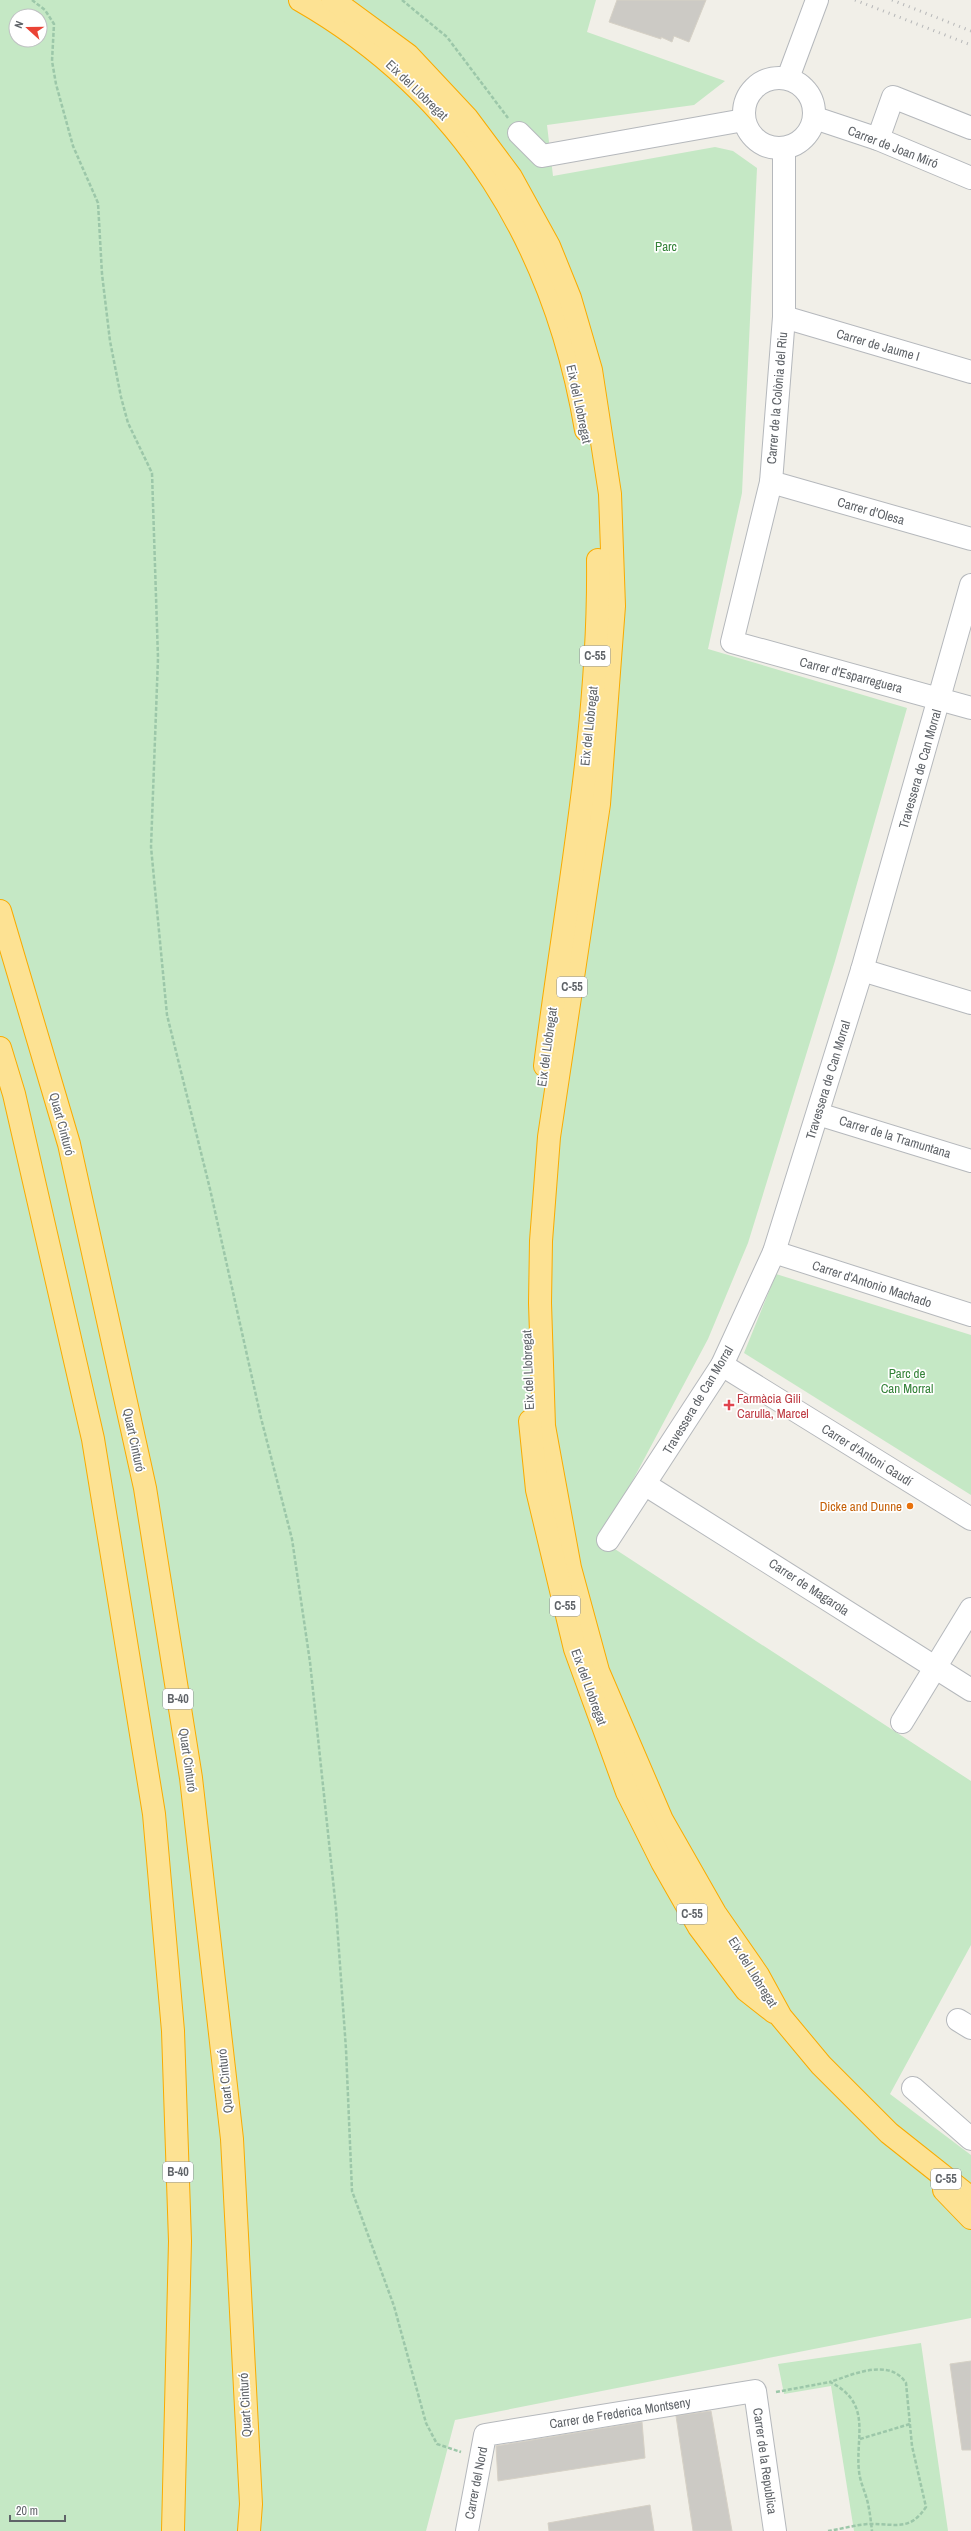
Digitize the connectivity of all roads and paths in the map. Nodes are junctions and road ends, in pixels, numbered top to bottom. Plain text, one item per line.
1 (32, 0) edge
2 (300, 0) edge
3 (333, 0) edge
4 (402, 0) edge
5 (817, 0) edge
6 (788, 78) junction
7 (815, 118) junction
8 (744, 120) junction
9 (971, 128) edge
10 (519, 133) joint
11 (878, 139) junction
12 (784, 149) junction
13 (971, 178) edge
14 (784, 317) junction
15 (971, 372) edge
16 (771, 482) junction
17 (971, 539) edge
18 (971, 585) edge
19 (732, 642) joint
20 (940, 699) junction
21 (971, 708) edge
22 (0, 910) edge
23 (862, 970) junction
24 (971, 1003) edge
25 (0, 1048) edge
26 (818, 1114) junction
27 (971, 1160) edge
28 (774, 1252) junction
29 (971, 1315) edge
30 (722, 1365) junction
31 (646, 1484) junction
32 (971, 1519) edge
33 (608, 1540) dead end
34 (971, 1609) edge
35 (934, 1667) junction
36 (971, 1690) edge
37 (902, 1722) dead end
38 (781, 2017) junction
39 (913, 2088) dead end
40 (971, 2139) edge
41 (922, 2160) junction
42 (971, 2198) edge
43 (971, 2218) edge
44 (830, 2382) junction
45 (755, 2393) junction
46 (910, 2424) junction
47 (860, 2439) junction
48 (483, 2445) junction
49 (871, 2524) junction
50 (173, 2531) edge
51 (249, 2531) edge
52 (467, 2531) edge
53 (775, 2531) edge
54 (828, 2531) edge
55 (872, 2531) edge

1 - 48 path
2 - 38 highway, Eix del Llobregat / C-55
3 - 38 highway, Eix del Llobregat / C-55
4 - 10 path
5 - 6 street
6 - 7 street
6 - 8 street
7 - 11 street, Carrer de Joan Miró
7 - 12 street
8 - 10 street
8 - 12 street
9 - 11 street
11 - 13 street, Carrer de Joan Miró
12 - 14 street, Carrer de la Colònia del Riu
14 - 15 street, Carrer de Jaume I
14 - 16 street, Carrer de la Colònia del Riu
16 - 17 street, Carrer d'Olesa
16 - 19 street, Carrer de la Colònia del Riu
18 - 20 street, Travessera de Can Morral
19 - 20 street, Carrer d'Esparreguera
20 - 21 street, Carrer d'Esparreguera
20 - 23 street, Travessera de Can Morral
22 - 51 highway, Quart Cinturó / B-40
23 - 24 street
23 - 26 street, Travessera de Can Morral
25 - 50 highway, B-40
26 - 27 street, Carrer de la Tramuntana
26 - 28 street, Travessera de Can Morral
28 - 29 street, Carrer d'Antonio Machado
28 - 30 street, Travessera de Can Morral
30 - 31 street, Travessera de Can Morral
30 - 32 street, Carrer d'Antoni Gaudí
31 - 33 street, Travessera de Can Morral
31 - 35 street, Carrer de Magarola
34 - 35 street
35 - 36 street, Carrer de Magarola
35 - 37 street
38 - 41 highway, Eix del Llobregat / C-55
39 - 40 street
41 - 42 highway, Eix del Llobregat / C-55
41 - 43 highway
44 - 45 path
44 - 46 path
44 - 47 path
45 - 48 street, Carrer de Frederica Montseny
45 - 53 street, Carrer de la Republica
46 - 47 path
46 - 49 path
47 - 49 path
48 - 52 street, Carrer del Nord
49 - 54 path
49 - 55 path

